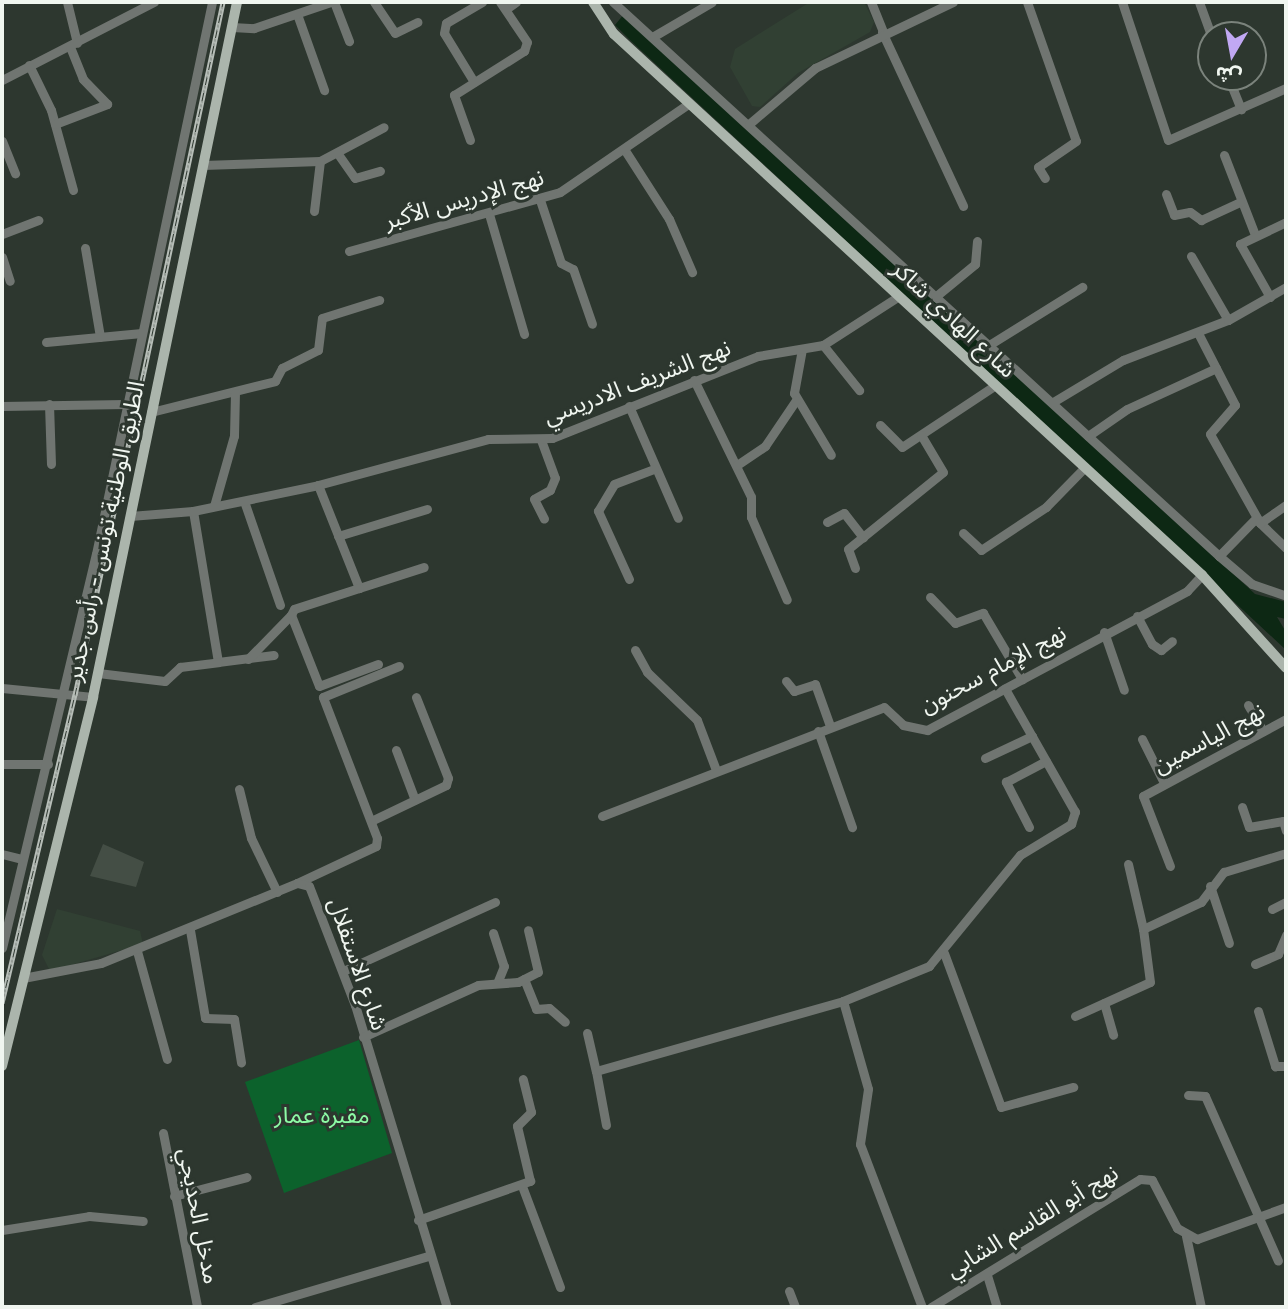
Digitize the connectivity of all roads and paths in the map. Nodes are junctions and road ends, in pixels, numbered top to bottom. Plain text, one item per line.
1 (67, 2) edge
2 (154, 2) edge
3 (212, 2) edge
4 (237, 2) edge
5 (332, 2) edge
6 (374, 2) edge
7 (482, 2) edge
8 (516, 2) edge
9 (593, 2) edge
10 (613, 2) edge
11 (712, 2) edge
12 (871, 2) edge
13 (953, 2) edge
14 (1027, 2) edge
15 (1122, 2) edge
16 (1199, 2) edge
17 (503, 5) edge
18 (298, 15) junction
19 (1206, 21) edge
20 (418, 22) dead end
21 (232, 27) junction
22 (883, 32) junction
23 (654, 36) junction
24 (349, 41) dead end
25 (73, 45) junction
26 (29, 65) junction
27 (2, 80) edge
28 (474, 82) junction
29 (1286, 88) edge
30 (324, 90) dead end
31 (1234, 91) edge
32 (688, 104) junction
33 (1241, 110) junction
34 (55, 124) junction
35 (748, 124) junction
36 (384, 128) dead end
37 (470, 140) dead end
38 (2, 141) edge
39 (626, 152) junction
40 (338, 154) junction
41 (1224, 155) dead end
42 (320, 161) junction
43 (203, 164) junction
44 (380, 171) dead end
45 (15, 174) dead end
46 (1045, 178) dead end
47 (73, 190) dead end
48 (1166, 194) dead end
49 (540, 200) junction
50 (1240, 202) junction
51 (963, 206) dead end
52 (314, 211) dead end
53 (489, 214) junction
54 (38, 219) dead end
55 (1286, 222) edge
56 (2, 234) edge
57 (1255, 235) junction
58 (977, 241) dead end
59 (85, 248) dead end
60 (349, 251) dead end
61 (1191, 256) dead end
62 (2, 257) edge
63 (692, 272) dead end
64 (10, 281) dead end
65 (1286, 287) edge
66 (1082, 288) dead end
67 (899, 296) junction
68 (935, 297) junction
69 (1270, 297) junction
70 (379, 300) dead end
71 (1228, 320) junction
72 (593, 324) dead end
73 (1198, 332) junction
74 (142, 334) junction
75 (524, 334) dead end
76 (100, 337) junction
77 (46, 342) dead end
78 (823, 345) junction
79 (989, 345) junction
80 (802, 349) junction
81 (1216, 368) junction
82 (694, 380) junction
83 (994, 386) junction
84 (859, 390) dead end
85 (235, 393) junction
86 (796, 400) junction
87 (1053, 402) junction
88 (50, 404) junction
89 (125, 404) junction
90 (2, 406) edge
91 (629, 406) junction
92 (152, 412) junction
93 (880, 425) dead end
94 (921, 435) junction
95 (1088, 436) junction
96 (541, 440) junction
97 (831, 455) dead end
98 (51, 464) dead end
99 (737, 466) junction
100 (1084, 468) junction
101 (654, 469) junction
102 (318, 485) junction
103 (244, 501) junction
104 (1286, 505) edge
105 (214, 506) junction
106 (427, 509) dead end
107 (193, 511) junction
108 (130, 516) junction
109 (544, 519) dead end
110 (678, 519) dead end
111 (1259, 520) junction
112 (827, 522) dead end
113 (963, 533) dead end
114 (338, 536) junction
115 (863, 537) junction
116 (1286, 548) edge
117 (1219, 556) junction
118 (424, 567) dead end
119 (855, 568) dead end
120 (1202, 575) junction
121 (629, 579) dead end
122 (359, 588) junction
123 (1286, 596) edge
124 (930, 597) dead end
125 (787, 600) dead end
126 (280, 605) dead end
127 (291, 615) junction
128 (1137, 616) junction
129 (1104, 632) junction
130 (1172, 640) dead end
131 (635, 650) dead end
132 (274, 654) dead end
133 (248, 659) junction
134 (218, 662) junction
135 (378, 664) dead end
136 (399, 666) dead end
137 (1286, 668) edge
138 (98, 673) junction
139 (1021, 679) junction
140 (786, 681) dead end
141 (2, 688) edge
142 (1005, 689) junction
143 (1124, 690) dead end
144 (64, 693) junction
145 (93, 697) junction
146 (416, 697) dead end
147 (1248, 705) dead end
148 (1286, 719) edge
149 (831, 726) junction
150 (818, 731) junction
151 (1263, 731) junction
152 (1032, 736) junction
153 (1142, 739) dead end
154 (396, 750) dead end
155 (985, 758) dead end
156 (1046, 761) junction
157 (2, 764) edge
158 (48, 764) junction
159 (716, 770) junction
160 (1164, 783) junction
161 (239, 789) dead end
162 (415, 800) junction
163 (1242, 807) dead end
164 (602, 816) dead end
165 (371, 821) junction
166 (852, 827) dead end
167 (1029, 827) dead end
168 (1286, 831) edge
169 (1286, 853) edge
170 (2, 854) edge
171 (22, 859) junction
172 (1128, 863) dead end
173 (1170, 866) dead end
174 (298, 883) junction
175 (1210, 886) junction
176 (276, 892) junction
177 (495, 902) dead end
178 (1286, 902) edge
179 (7, 903) edge
180 (1272, 909) dead end
181 (1143, 929) junction
182 (190, 930) junction
183 (528, 930) dead end
184 (493, 933) dead end
185 (1286, 935) edge
186 (1229, 943) dead end
187 (2, 948) edge
188 (137, 951) junction
189 (944, 953) junction
190 (1255, 964) dead end
191 (343, 971) junction
192 (23, 978) junction
193 (524, 979) junction
194 (497, 983) junction
195 (843, 1001) junction
196 (1104, 1003) junction
197 (1258, 1012) dead end
198 (1075, 1016) dead end
199 (565, 1022) dead end
200 (587, 1033) dead end
201 (1113, 1035) dead end
202 (363, 1037) junction
203 (167, 1059) dead end
204 (241, 1062) dead end
205 (2, 1066) edge
206 (1286, 1066) edge
207 (596, 1071) junction
208 (523, 1079) dead end
209 (1073, 1087) dead end
210 (1188, 1095) dead end
211 (606, 1125) dead end
212 (163, 1133) dead end
213 (247, 1177) dead end
214 (522, 1186) junction
215 (174, 1196) junction
216 (1286, 1207) edge
217 (1260, 1216) junction
218 (418, 1220) junction
219 (143, 1221) dead end
220 (2, 1230) edge
221 (1186, 1236) junction
222 (428, 1256) junction
223 (1278, 1261) dead end
224 (987, 1275) junction
225 (560, 1287) dead end
226 (789, 1291) dead end
227 (197, 1307) edge
228 (256, 1307) edge
229 (447, 1307) edge
230 (794, 1307) edge
231 (922, 1307) edge
232 (931, 1307) edge
233 (997, 1307) edge
234 (1202, 1307) edge

1 - 25 street
2 - 25 street
3 - 74 street
4 - 21 main road, الطريق الوطنية تونس - رأس جدير
5 - 18 street
5 - 24 street
6 - 20 street
7 - 28 street
8 - 17 street
9 - 32 main road, شارع الهادي شاكر
10 - 23 street
11 - 23 street
12 - 22 street
13 - 22 street
14 - 46 street
15 - 33 street
16 - 19 street
17 - 28 street
18 - 21 street
18 - 30 street
21 - 43 main road, الطريق الوطنية تونس - رأس جدير
22 - 35 street
22 - 51 street
23 - 35 street
25 - 26 street
25 - 34 street
26 - 27 street
26 - 34 street
28 - 37 street
29 - 33 street
31 - 33 street
32 - 39 street, نهج الإدريس الأكبر
32 - 67 main road, شارع الهادي شاكر
34 - 47 street
35 - 68 street
36 - 40 street
38 - 45 street
39 - 49 street, نهج الإدريس الأكبر
39 - 63 street
40 - 42 street
40 - 44 street
41 - 50 street
42 - 43 street
42 - 52 street
43 - 92 main road, الطريق الوطنية تونس - رأس جدير
48 - 50 street
49 - 53 street, نهج الإدريس الأكبر
49 - 72 street
50 - 57 street
53 - 60 street, نهج الإدريس الأكبر
53 - 75 street
54 - 56 street
55 - 57 street
57 - 69 street
58 - 68 street
59 - 76 street
61 - 71 street
62 - 64 street
65 - 69 street
66 - 79 street
67 - 78 street, نهج الشريف الادريسي
67 - 83 main road, شارع الهادي شاكر
68 - 79 street
69 - 71 street
70 - 85 street
71 - 73 street
73 - 81 street
73 - 87 street
74 - 76 street
74 - 89 street
76 - 77 street
78 - 80 street, نهج الشريف الادريسي
78 - 84 street
79 - 87 street
80 - 82 street, نهج الشريف الادريسي
80 - 86 street
81 - 95 street
81 - 111 street
82 - 91 street, نهج الشريف الادريسي
82 - 99 street
83 - 94 street
83 - 100 main road, شارع الهادي شاكر
85 - 92 street
85 - 105 street
86 - 97 street
86 - 99 street
87 - 95 street
88 - 89 street
88 - 90 street
88 - 98 street
89 - 144 street
91 - 96 street, نهج الشريف الادريسي
91 - 101 street
92 - 108 main road, الطريق الوطنية تونس - رأس جدير
93 - 94 street
94 - 115 street
95 - 117 street
96 - 102 street, نهج الشريف الادريسي
96 - 109 street
99 - 125 street
100 - 113 street
100 - 120 main road, شارع الهادي شاكر
101 - 110 street
101 - 121 street
102 - 103 street, نهج الشريف الادريسي
102 - 114 street
103 - 105 street, نهج الشريف الادريسي
103 - 126 street
104 - 111 street
105 - 107 street, نهج الشريف الادريسي
106 - 114 street
107 - 108 street, نهج الشريف الادريسي
107 - 134 street
108 - 138 main road, الطريق الوطنية تونس - رأس جدير
111 - 116 street
111 - 117 street
112 - 115 street
114 - 122 street
115 - 119 street
117 - 123 street
118 - 122 street
120 - 128 street, نهج الإمام سحنون
120 - 137 main road, شارع الهادي شاكر
122 - 127 street
124 - 139 street
127 - 133 street
127 - 135 street
128 - 129 street, نهج الإمام سحنون
128 - 130 street
129 - 139 street, نهج الإمام سحنون
129 - 143 street
131 - 159 street
132 - 133 street
133 - 134 street
134 - 138 street
136 - 165 street
138 - 145 main road, الطريق الوطنية تونس - رأس جدير
139 - 142 street, نهج الإمام سحنون
140 - 149 street
141 - 144 street
142 - 149 street, نهج الإمام سحنون
142 - 152 street
144 - 145 street
144 - 158 street
145 - 192 main road, الطريق الوطنية تونس - رأس جدير
146 - 162 street
147 - 151 street
148 - 151 street, نهج الياسمين
149 - 150 street, نهج الإمام سحنون
150 - 159 street, نهج الإمام سحنون
150 - 166 street
151 - 160 street, نهج الياسمين
152 - 155 street
152 - 156 street
153 - 160 street
154 - 162 street
156 - 167 street
156 - 189 street
157 - 158 street
158 - 171 street
159 - 164 street, نهج الإمام سحنون
160 - 173 street, نهج الياسمين
161 - 176 street
162 - 165 street
163 - 168 street
165 - 174 street
169 - 175 street
170 - 171 street
171 - 179 street
172 - 181 street
174 - 176 street, شارع الاستقلال
174 - 191 street, شارع الاستقلال
175 - 181 street
175 - 186 street
176 - 182 street, شارع الاستقلال
177 - 191 street
178 - 180 street
179 - 187 street
181 - 196 street
182 - 188 street, شارع الاستقلال
182 - 204 street
183 - 193 street
184 - 194 street
185 - 190 street
188 - 192 street, شارع الاستقلال
188 - 203 street
189 - 195 street
189 - 209 street
191 - 202 street, شارع الاستقلال
192 - 205 main road, الطريق الوطنية تونس - رأس جدير
193 - 194 street
193 - 199 street
194 - 202 street
195 - 207 street
195 - 231 street
196 - 198 street
196 - 201 street
197 - 206 street
200 - 207 street
202 - 218 street, شارع الاستقلال
207 - 211 street
208 - 214 street
210 - 217 street
212 - 215 street, مدخل الحديجي
213 - 215 street
214 - 218 street
214 - 225 street
215 - 227 street, مدخل الحديجي
216 - 217 street
217 - 221 street
217 - 223 street
218 - 222 street, شارع الاستقلال
219 - 220 street
221 - 224 street, نهج أبو القاسم الشابي
221 - 234 street, نهج أبو القاسم الشابي
222 - 228 street
222 - 229 street, شارع الاستقلال
224 - 232 street, نهج أبو القاسم الشابي
224 - 233 street
226 - 230 street

